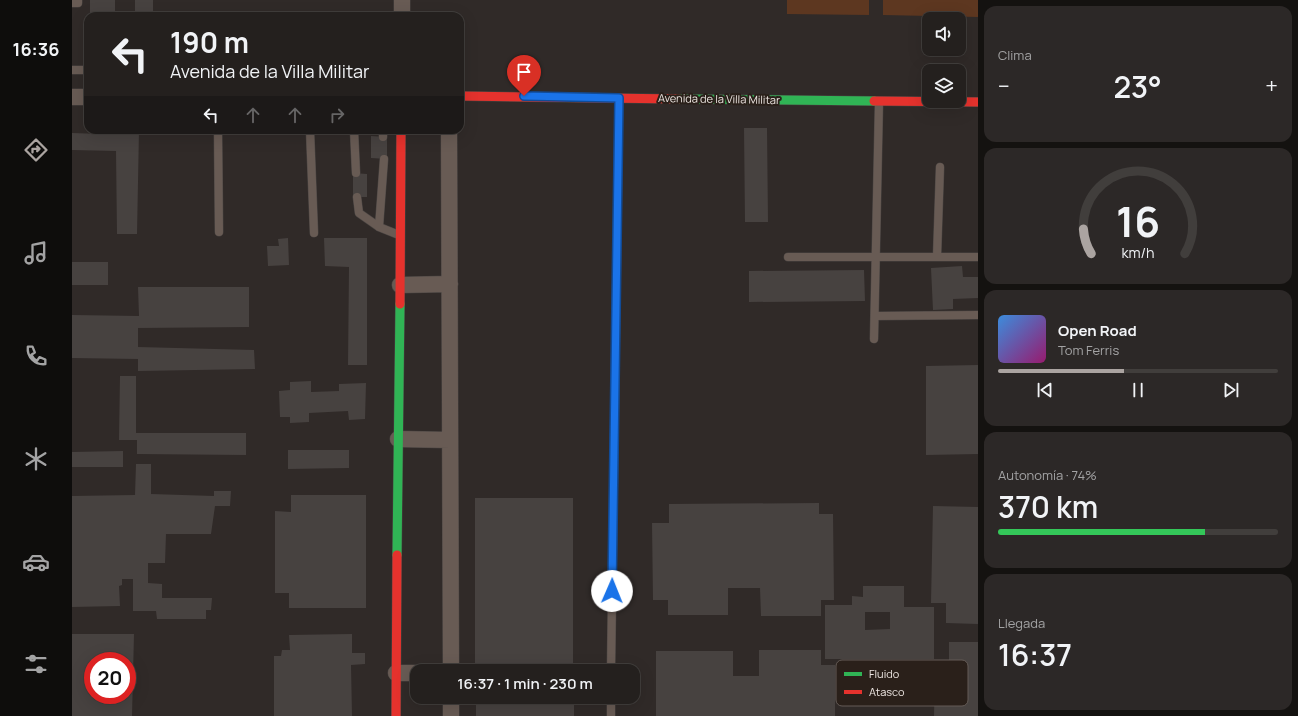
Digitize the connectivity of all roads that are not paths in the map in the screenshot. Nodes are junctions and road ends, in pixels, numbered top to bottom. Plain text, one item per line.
1 (78, 0) edge
2 (402, 0) edge
3 (72, 3) edge
4 (402, 12) edge
5 (72, 70) edge
6 (84, 70) edge
7 (464, 96) edge
8 (72, 97) edge
9 (84, 97) edge
10 (619, 98) junction
11 (879, 101) junction
12 (978, 102) edge
13 (218, 134) edge
14 (310, 134) edge
15 (354, 134) edge
16 (401, 134) edge
17 (449, 134) edge
18 (384, 158) dead end
19 (940, 167) dead end
20 (356, 173) dead end
21 (357, 197) dead end
22 (379, 227) junction
23 (219, 232) dead end
24 (314, 233) dead end
25 (400, 235) junction
26 (788, 256) dead end
27 (876, 257) junction
28 (937, 257) junction
29 (978, 257) edge
30 (450, 284) junction
31 (400, 285) junction
32 (978, 315) edge
33 (875, 316) junction
34 (874, 339) dead end
35 (398, 439) junction
36 (450, 440) junction
37 (450, 664) edge
38 (611, 664) edge
39 (396, 673) junction
40 (410, 673) edge
41 (451, 704) edge
42 (611, 704) edge
43 (396, 716) edge
44 (451, 716) edge
45 (611, 716) edge

1 - 3 lane
2 - 4 street
5 - 6 lane
7 - 10 street, Avenida de la Villa Militar
8 - 9 street
10 - 11 street, Avenida de la Villa Militar
10 - 38 lane
11 - 12 street, Avenida de la Villa Militar
11 - 27 lane
13 - 23 lane
14 - 24 lane
15 - 20 lane
16 - 25 street
17 - 30 street
18 - 22 lane
19 - 28 lane
21 - 22 lane
22 - 25 lane
25 - 31 street
26 - 27 lane
27 - 28 lane
27 - 33 lane
28 - 29 lane
30 - 31 street
30 - 36 street
31 - 35 street
32 - 33 lane
33 - 34 lane
35 - 36 street
35 - 39 street
36 - 37 street
39 - 40 street
39 - 43 street
41 - 44 street
42 - 45 lane

